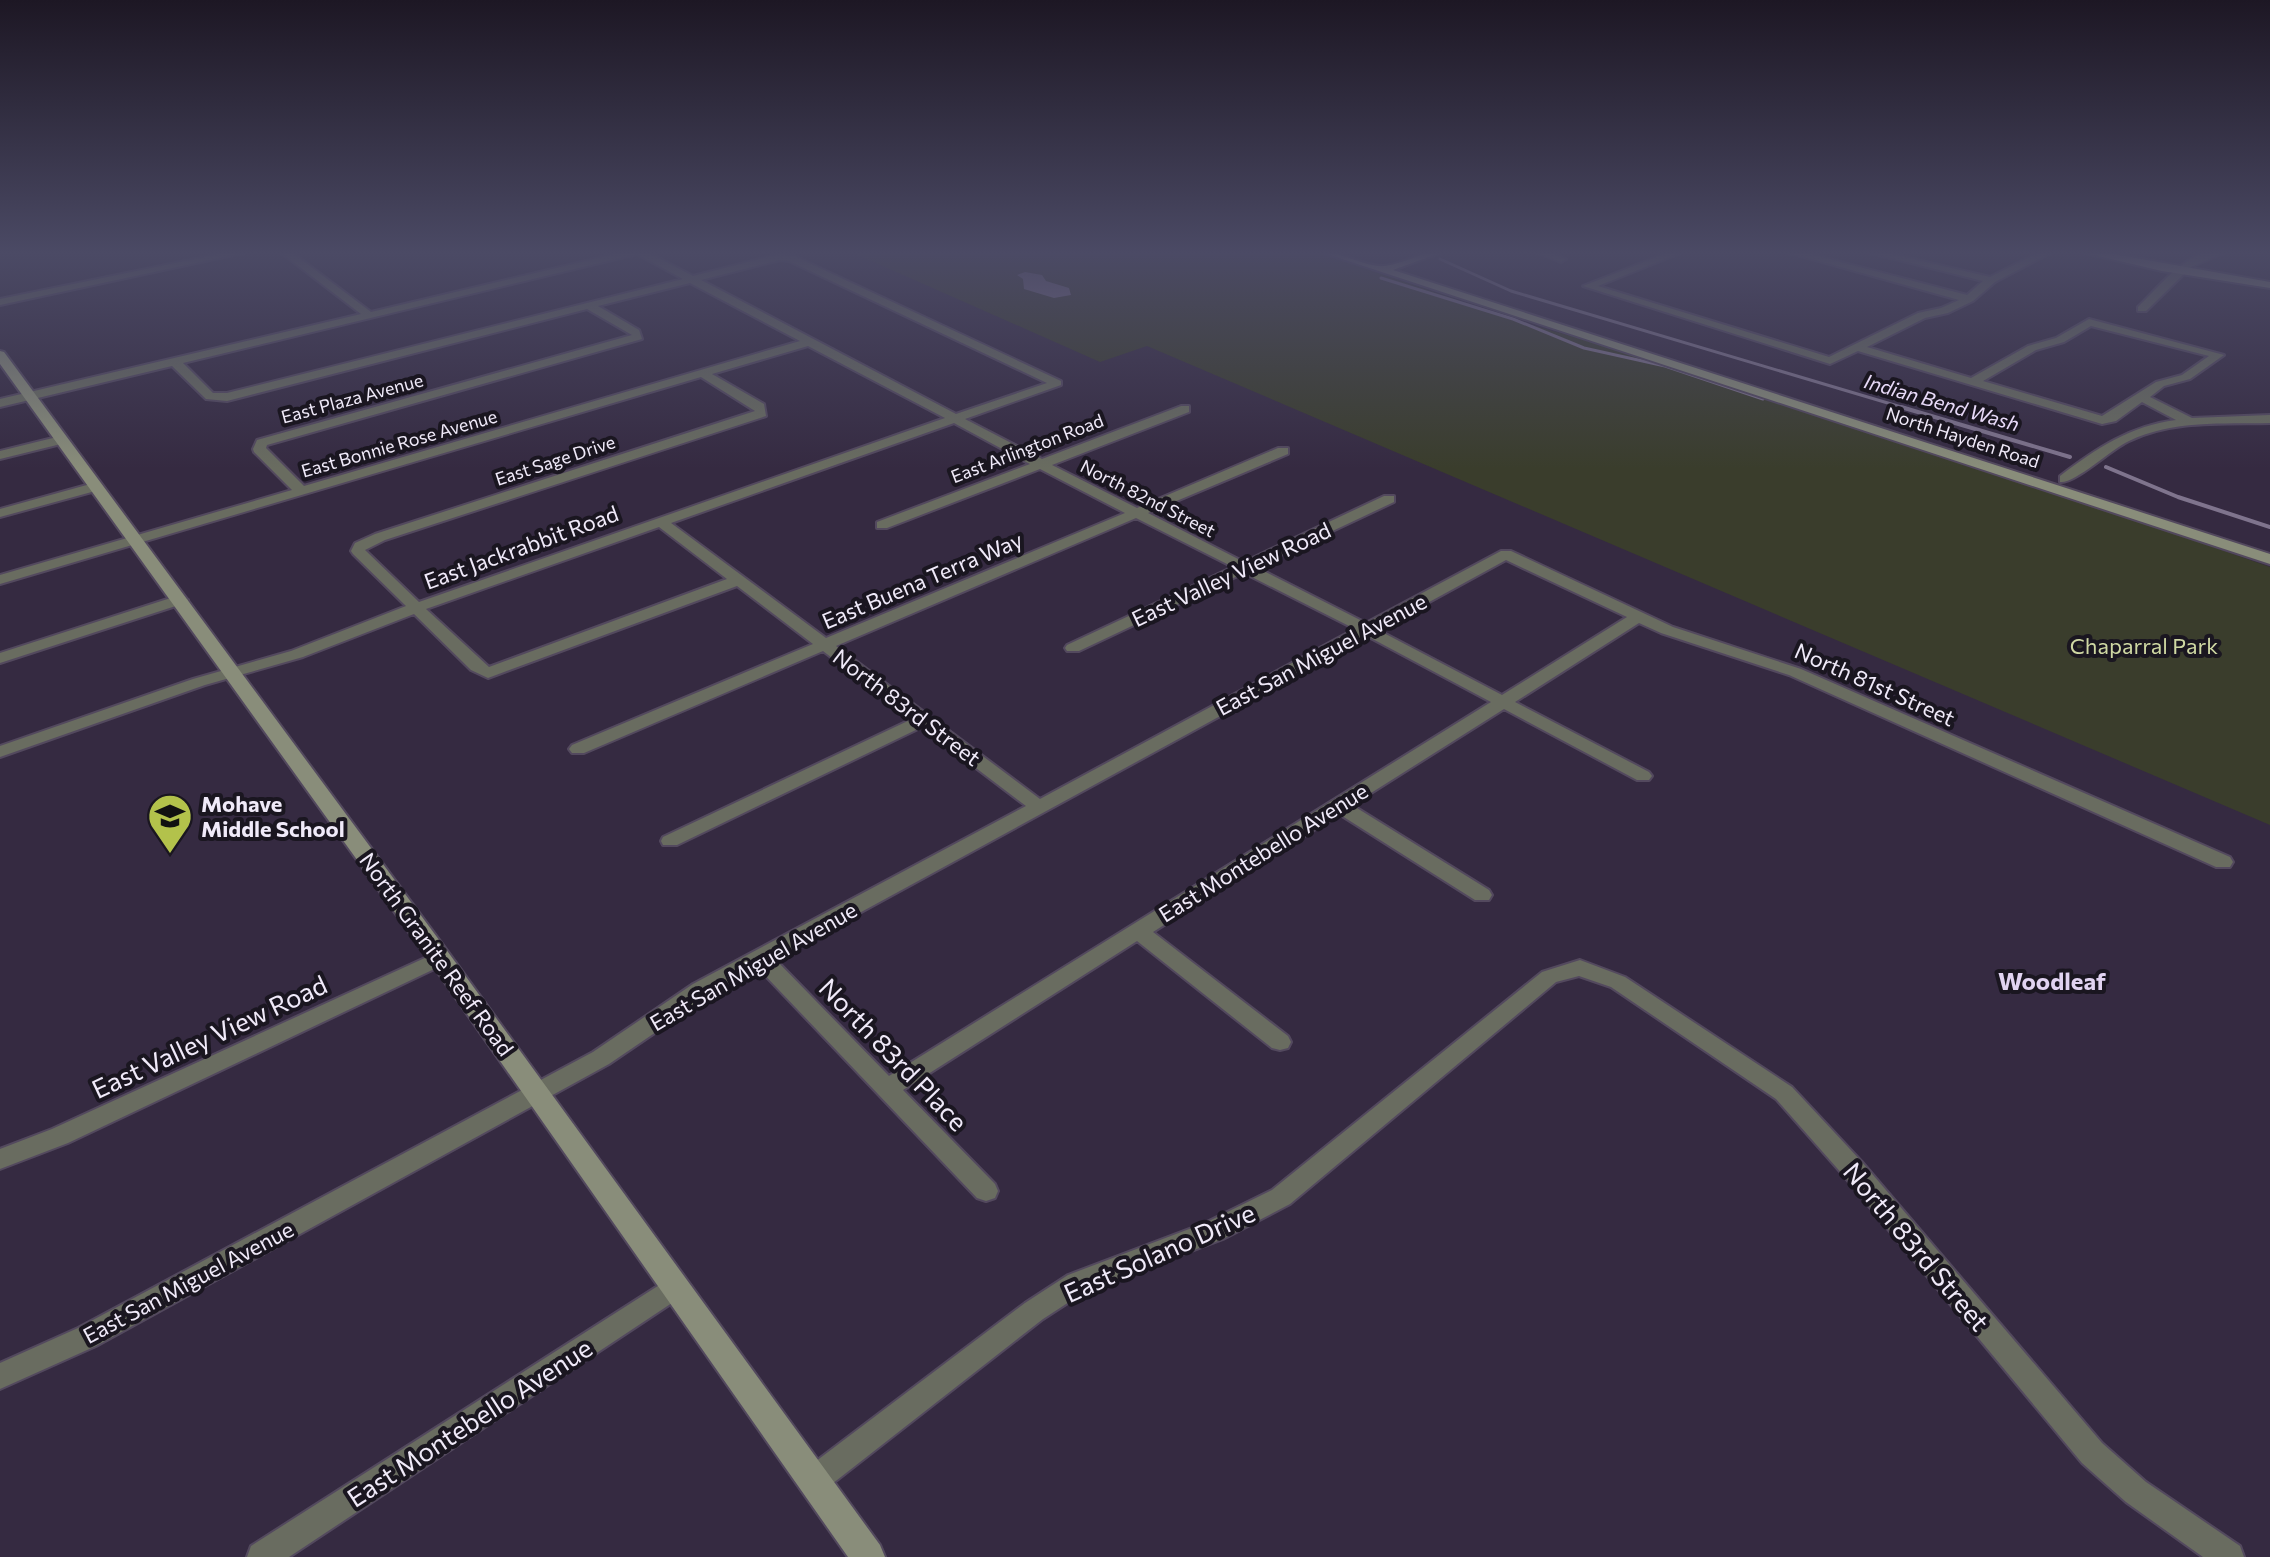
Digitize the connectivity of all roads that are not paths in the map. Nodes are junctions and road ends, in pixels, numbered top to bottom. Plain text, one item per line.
1 (333, 324) edge
2 (513, 324) edge
3 (620, 324) edge
4 (775, 324) edge
5 (929, 324) edge
6 (1549, 324) edge
7 (1581, 324) edge
8 (1710, 324) edge
9 (1905, 324) edge
10 (2086, 324) edge
11 (2095, 324) edge
12 (1594, 338) junction
13 (809, 342) junction
14 (1859, 348) junction
15 (1603, 356) dead end
16 (1, 357) edge
17 (175, 362) junction
18 (702, 373) junction
19 (1972, 382) junction
20 (30, 396) junction
21 (2141, 397) junction
22 (0, 403) edge
23 (1185, 409) dead end
24 (955, 418) junction
25 (2270, 419) edge
26 (2192, 423) junction
27 (61, 440) junction
28 (1283, 451) dead end
29 (0, 455) edge
30 (1040, 464) junction
31 (2065, 479) junction
32 (94, 487) junction
33 (301, 491) junction
34 (1389, 499) dead end
35 (0, 513) edge
36 (1136, 513) junction
37 (660, 521) junction
38 (882, 525) dead end
39 (134, 540) junction
40 (2270, 546) edge
41 (1506, 554) joint
42 (2270, 559) edge
43 (1246, 567) junction
44 (0, 580) edge
45 (736, 581) junction
46 (180, 600) junction
47 (416, 608) junction
48 (1638, 617) junction
49 (1367, 630) junction
50 (824, 645) junction
51 (1073, 648) dead end
52 (0, 658) edge
53 (233, 673) junction
54 (1503, 702) junction
55 (924, 720) junction
56 (578, 749) dead end
57 (0, 752) edge
58 (1643, 776) dead end
59 (1338, 805) junction
60 (1039, 807) junction
61 (670, 841) dead end
62 (2223, 862) dead end
63 (1482, 895) dead end
64 (1138, 931) junction
65 (760, 957) junction
66 (440, 958) junction
67 (1580, 968) joint
68 (1280, 1042) dead end
69 (888, 1088) junction
70 (537, 1093) junction
71 (0, 1159) edge
72 (986, 1191) dead end
73 (675, 1287) junction
74 (0, 1376) edge
75 (813, 1481) junction
76 (262, 1557) edge
77 (868, 1557) edge
78 (2229, 1557) edge

1 - 17 street
2 - 17 street
3 - 33 street, East Plaza Avenue
4 - 13 street, North 82nd Street
5 - 24 street, East Jackrabbit Road
6 - 12 main road, North Hayden Road
7 - 31 main road, North Hayden Road
8 - 14 street
9 - 14 street
10 - 19 street
11 - 21 street
12 - 15 main road
12 - 42 main road, North Hayden Road
13 - 18 street, East Bonnie Rose Avenue
13 - 24 street, North 82nd Street
14 - 19 street
16 - 20 main road, North Granite Reef Road
17 - 20 street
18 - 33 street, East Bonnie Rose Avenue
18 - 47 street, East Sage Drive
19 - 21 street
20 - 22 street
20 - 27 main road, North Granite Reef Road
21 - 26 street
23 - 30 street, East Arlington Road
24 - 30 street, North 82nd Street
24 - 37 street, East Jackrabbit Road
25 - 26 street
26 - 31 street
27 - 29 street
27 - 32 main road, North Granite Reef Road
28 - 36 street, East Buena Terra Way
30 - 36 street, North 82nd Street
30 - 38 street, East Arlington Road
31 - 40 main road, North Hayden Road
32 - 35 street
32 - 39 main road, North Granite Reef Road
33 - 39 street, East Bonnie Rose Avenue
34 - 43 street, East Valley View Road
36 - 43 street, North 82nd Street
36 - 50 street, East Buena Terra Way
37 - 45 street, North 83rd Street
37 - 47 street, East Jackrabbit Road
39 - 44 street, East Bonnie Rose Avenue
39 - 46 main road, North Granite Reef Road
41 - 48 street, North 81st Street
41 - 49 street, East San Miguel Avenue
43 - 49 street, North 82nd Street
43 - 51 street, East Valley View Road
45 - 47 street
45 - 50 street, North 83rd Street
46 - 52 street
46 - 53 main road, North Granite Reef Road
47 - 53 street, East Jackrabbit Road
48 - 54 street, East Montebello Avenue
48 - 62 street, North 81st Street
49 - 54 street, North 82nd Street
49 - 60 street, East San Miguel Avenue
50 - 55 street, North 83rd Street
50 - 56 street, East Buena Terra Way
53 - 57 street, East Jackrabbit Road
53 - 66 main road, North Granite Reef Road
54 - 58 street, North 82nd Street
54 - 59 street, East Montebello Avenue
55 - 60 street, North 83rd Street
55 - 61 street
59 - 63 street
59 - 64 street, East Montebello Avenue
60 - 65 street, East San Miguel Avenue
64 - 68 street
64 - 69 street, East Montebello Avenue
65 - 69 street, North 83rd Place
65 - 70 street, East San Miguel Avenue
66 - 70 main road, North Granite Reef Road
66 - 71 street, East Valley View Road
67 - 75 street, East Solano Drive
67 - 78 street, North 83rd Street
69 - 72 street, North 83rd Place
70 - 73 main road, North Granite Reef Road
70 - 74 street, East San Miguel Avenue
73 - 75 main road, North Granite Reef Road
73 - 76 street, East Montebello Avenue
75 - 77 main road, North Granite Reef Road

